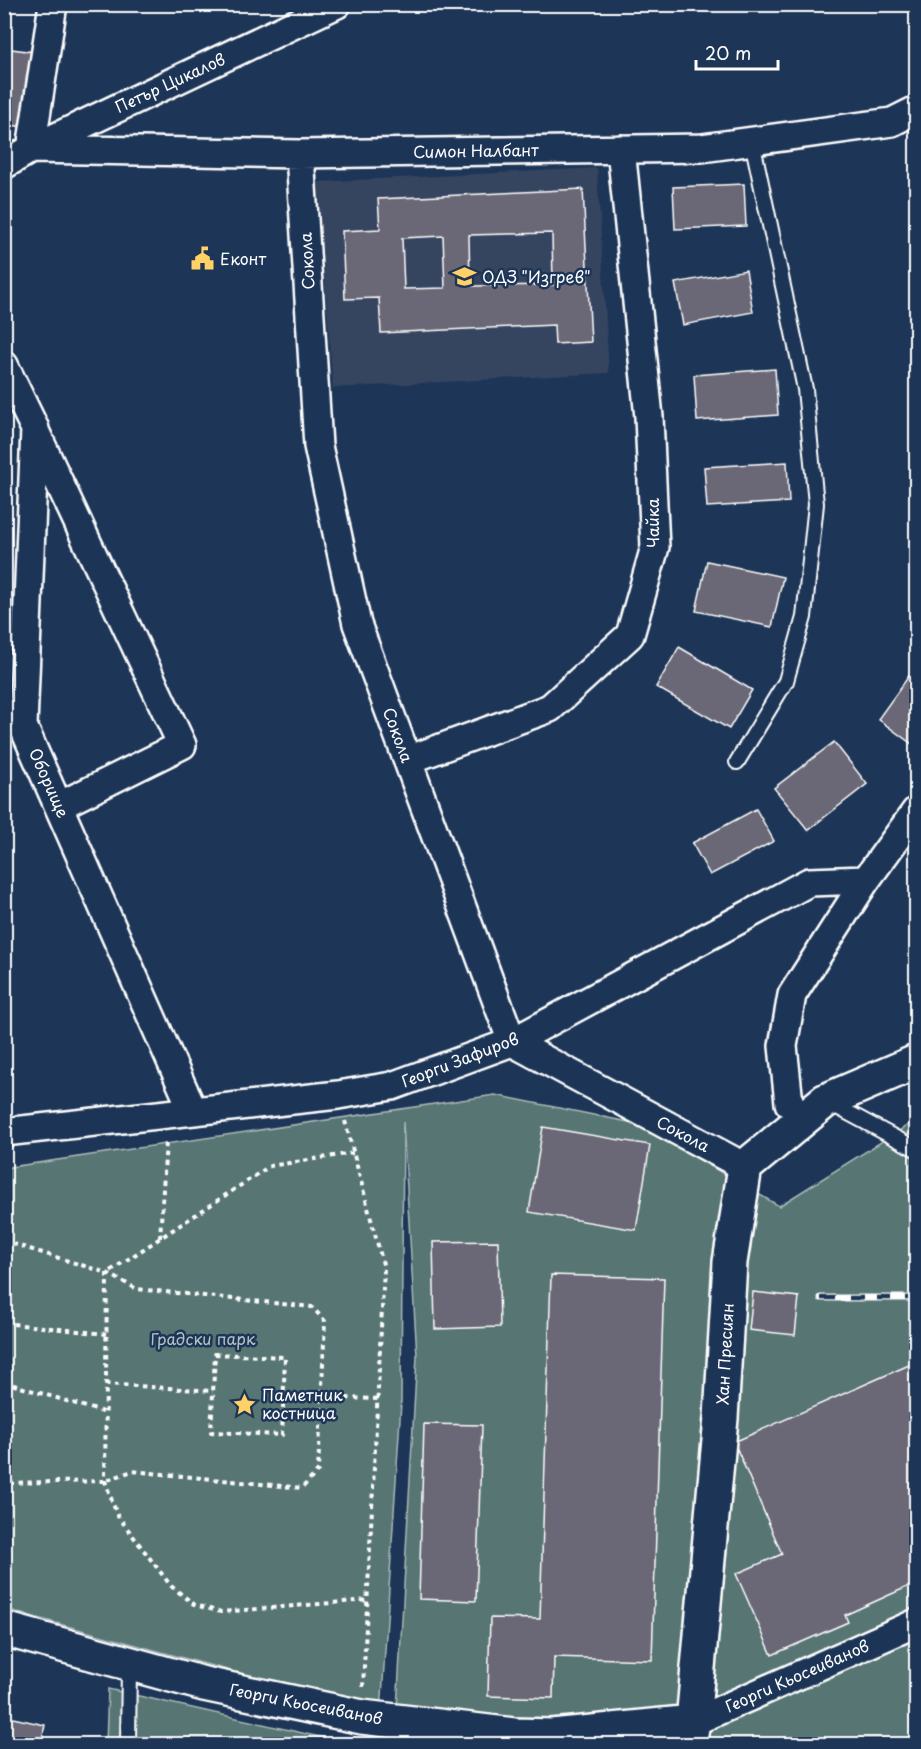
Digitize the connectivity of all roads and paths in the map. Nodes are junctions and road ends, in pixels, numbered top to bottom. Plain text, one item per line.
1 (53, 4) edge
2 (337, 4) edge
3 (916, 110) edge
4 (904, 122) edge
5 (752, 141) junction
6 (31, 148) junction
7 (621, 149) junction
8 (300, 154) junction
9 (4, 165) edge
10 (4, 365) edge
11 (34, 429) junction
12 (14, 730) edge
13 (408, 760) junction
14 (737, 762) dead end
15 (59, 806) junction
16 (916, 811) edge
17 (866, 880) junction
18 (512, 1042) junction
19 (916, 1062) edge
20 (338, 1095) junction
21 (814, 1110) junction
22 (181, 1112) junction
23 (4, 1132) edge
24 (916, 1149) edge
25 (353, 1153) junction
26 (745, 1167) junction
27 (160, 1239) junction
28 (4, 1241) edge
29 (107, 1273) junction
30 (4, 1323) edge
31 (106, 1334) junction
32 (4, 1382) edge
33 (105, 1384) junction
34 (213, 1391) junction
35 (283, 1396) junction
36 (322, 1397) junction
37 (378, 1399) junction
38 (105, 1413) junction
39 (105, 1481) junction
40 (4, 1483) edge
41 (368, 1600) junction
42 (916, 1623) edge
43 (4, 1629) edge
44 (129, 1664) junction
45 (362, 1717) junction
46 (691, 1733) edge
47 (512, 1740) edge
48 (128, 1744) edge

1 - 6 street
2 - 6 street, Петър Цикалов
3 - 4 street, Симон Налбант
4 - 5 street, Симон Налбант
5 - 7 street, Симон Налбант
5 - 14 lane
6 - 8 street, Симон Налбант
6 - 9 street, Петър Цикалов
7 - 8 street, Симон Налбант
7 - 13 street, Чайка
8 - 13 street, Сокола
10 - 11 street, Оборище
11 - 12 street, Оборище
11 - 15 street
12 - 15 street, Оборище
13 - 18 street, Сокола
15 - 22 street, Оборище
16 - 17 street
17 - 18 street, Георги Зафиров
17 - 21 street
18 - 20 street, Георги Зафиров
18 - 26 street, Сокола
19 - 21 street
20 - 22 street, Георги Зафиров
20 - 25 path
21 - 24 lane
21 - 26 street
22 - 23 street, Георги Зафиров
22 - 27 path
25 - 27 path
25 - 37 path
26 - 46 street, Хан Пресиян
27 - 29 path
28 - 29 path
29 - 31 path
29 - 36 path
30 - 31 path
31 - 33 path
32 - 38 path
33 - 34 path
33 - 38 path
34 - 35 path
34 - 35 path
35 - 36 path
36 - 37 path
36 - 39 path
37 - 41 path
38 - 39 path
39 - 40 path
39 - 41 path
41 - 45 path
42 - 46 street, Георги Кьосеиванов
43 - 44 street, Георги Кьосеиванов
44 - 45 street, Георги Кьосеиванов
44 - 48 lane
45 - 47 street, Георги Кьосеиванов
46 - 47 street, Георги Кьосеиванов

